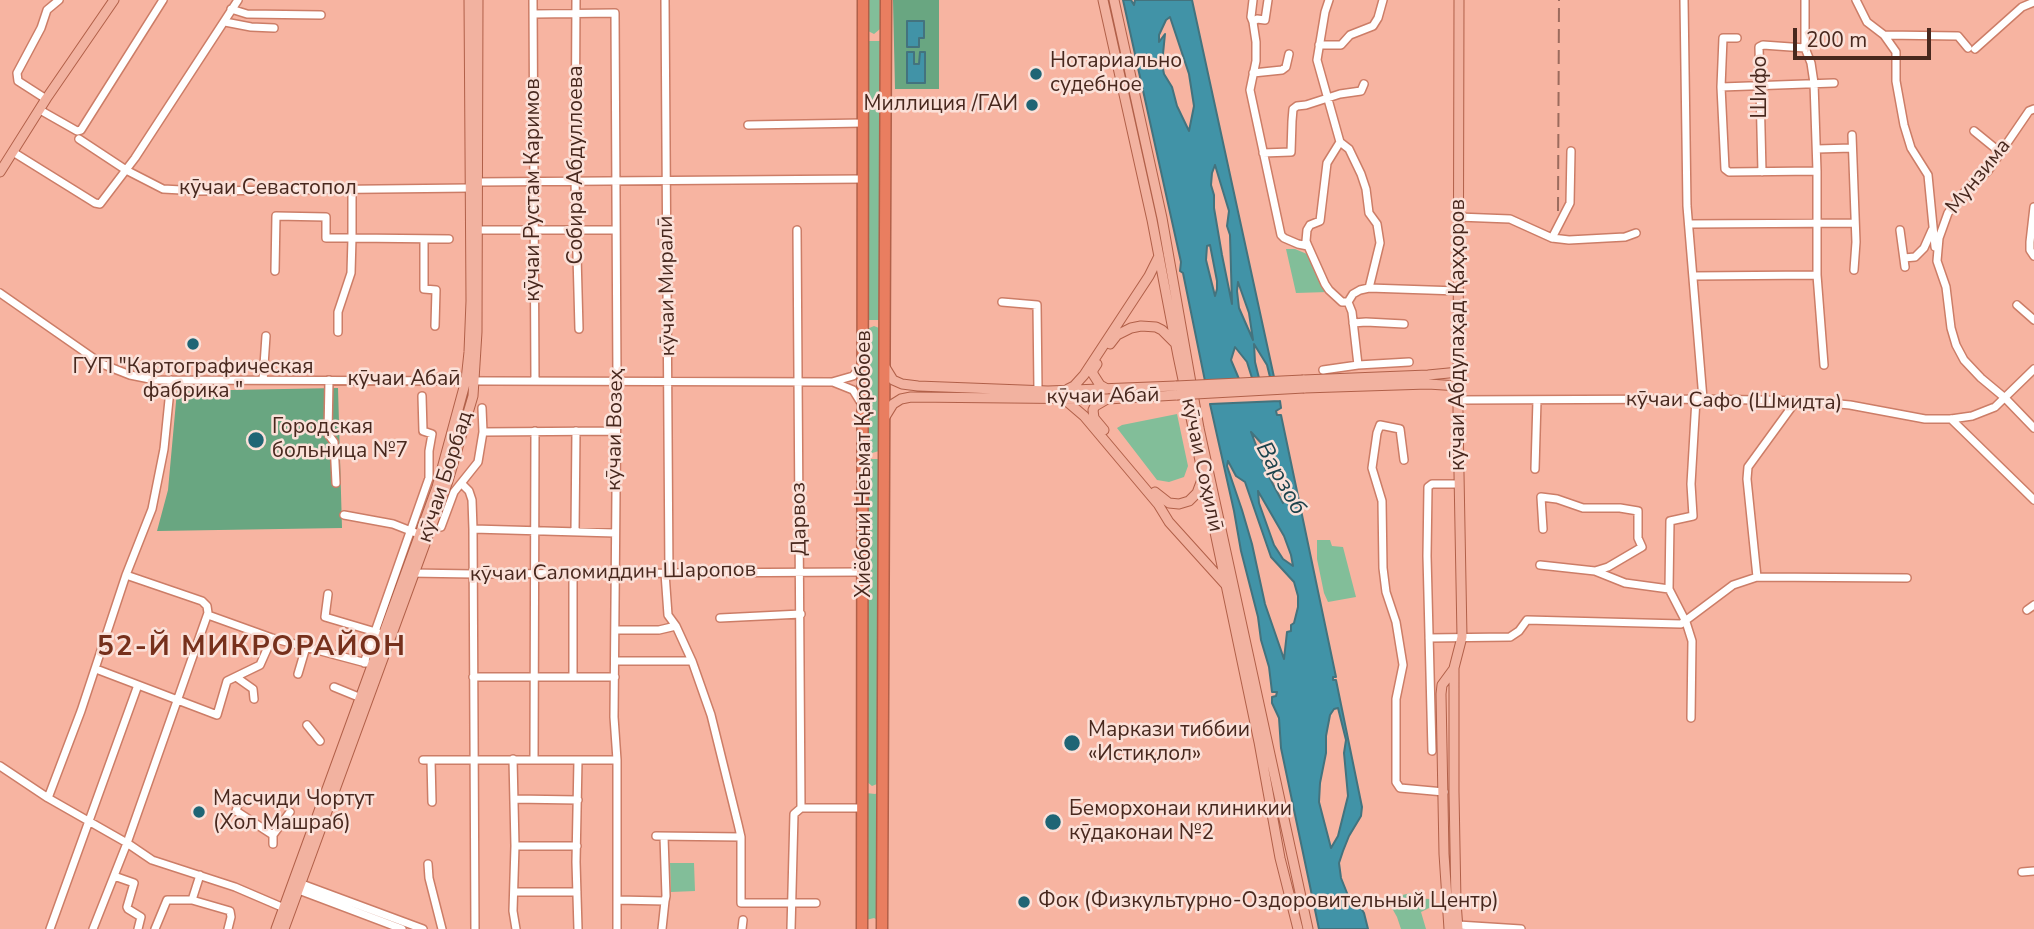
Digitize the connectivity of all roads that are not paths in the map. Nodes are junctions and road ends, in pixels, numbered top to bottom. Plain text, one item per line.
1 (59, 0) edge
2 (114, 0) edge
3 (163, 0) edge
4 (238, 0) edge
5 (469, 0) edge
6 (478, 0) edge
7 (533, 0) edge
8 (576, 0) edge
9 (665, 0) edge
10 (863, 0) edge
11 (886, 0) edge
12 (1103, 0) edge
13 (1114, 0) edge
14 (1253, 0) edge
15 (1268, 0) edge
16 (1329, 0) edge
17 (1383, 0) edge
18 (1459, 0) edge
19 (1684, 0) edge
20 (1805, 0) edge
21 (1856, 0) edge
22 (2034, 2) edge
23 (231, 9) junction
24 (577, 13) junction
25 (534, 14) junction
26 (321, 15) dead end
27 (225, 22) junction
28 (1253, 22) junction
29 (274, 28) dead end
30 (863, 29) junction
31 (886, 29) junction
32 (1884, 35) junction
33 (1737, 38) dead end
34 (1319, 46) junction
35 (1805, 48) junction
36 (1289, 54) dead end
37 (1253, 73) junction
38 (1364, 83) dead end
39 (1814, 83) junction
40 (1834, 83) dead end
41 (1133, 85) junction
42 (1721, 86) junction
43 (1761, 87) junction
44 (1122, 88) junction
45 (46, 99) junction
46 (1327, 99) junction
47 (2034, 109) edge
48 (40, 110) junction
49 (1139, 110) junction
50 (1128, 112) junction
51 (863, 123) junction
52 (748, 125) dead end
53 (1974, 131) dead end
54 (1852, 135) dead end
55 (79, 139) dead end
56 (1340, 142) junction
57 (1852, 148) junction
58 (1817, 149) junction
59 (1571, 151) dead end
60 (13, 152) junction
61 (1263, 153) junction
62 (2001, 153) junction
63 (126, 170) junction
64 (1817, 171) junction
65 (0, 172) edge
66 (1762, 172) junction
67 (863, 179) junction
68 (616, 180) junction
69 (533, 181) junction
70 (575, 181) junction
71 (667, 181) junction
72 (474, 185) junction
73 (352, 189) junction
74 (2034, 207) edge
75 (1458, 217) junction
76 (1854, 223) junction
77 (1689, 225) junction
78 (1818, 225) junction
79 (534, 229) junction
80 (576, 229) junction
81 (1932, 229) junction
82 (478, 230) junction
83 (616, 230) junction
84 (797, 230) dead end
85 (1900, 230) dead end
86 (1636, 233) dead end
87 (352, 238) junction
88 (1552, 238) junction
89 (424, 239) junction
90 (449, 239) dead end
91 (1308, 246) junction
92 (1159, 256) junction
93 (2034, 256) edge
94 (1937, 261) junction
95 (1854, 270) dead end
96 (275, 271) dead end
97 (1817, 275) junction
98 (1693, 276) junction
99 (1369, 288) junction
100 (1458, 291) junction
101 (0, 293) edge
102 (1002, 302) dead end
103 (1348, 302) junction
104 (2017, 305) dead end
105 (2033, 317) edge
106 (1353, 323) junction
107 (1404, 324) dead end
108 (435, 326) dead end
109 (863, 328) junction
110 (884, 328) junction
111 (579, 329) dead end
112 (338, 331) dead end
113 (266, 336) dead end
114 (1176, 344) junction
115 (863, 362) junction
116 (1409, 362) dead end
117 (884, 365) junction
118 (1358, 365) junction
119 (1824, 365) dead end
120 (2034, 369) edge
121 (1323, 370) dead end
122 (1459, 372) junction
123 (535, 379) junction
124 (171, 380) junction
125 (263, 380) junction
126 (329, 380) junction
127 (617, 380) junction
128 (669, 380) junction
129 (470, 381) junction
130 (797, 381) junction
131 (832, 382) junction
132 (1304, 384) junction
133 (1459, 386) junction
134 (1038, 390) junction
135 (1064, 394) junction
136 (1108, 394) junction
137 (422, 396) dead end
138 (2005, 398) junction
139 (1699, 399) junction
140 (1458, 400) junction
141 (1537, 400) junction
142 (1796, 401) junction
143 (482, 408) dead end
144 (863, 408) junction
145 (884, 419) junction
146 (1951, 419) junction
147 (2034, 428) edge
148 (535, 431) junction
149 (576, 431) junction
150 (616, 431) junction
151 (483, 432) junction
152 (884, 450) junction
153 (863, 451) junction
154 (1404, 460) dead end
155 (1535, 469) dead end
156 (1203, 475) junction
157 (336, 483) dead end
158 (462, 484) junction
159 (1459, 484) junction
160 (2034, 500) edge
161 (344, 515) dead end
162 (441, 527) dead end
163 (473, 528) junction
164 (1543, 529) dead end
165 (534, 531) junction
166 (575, 532) junction
167 (416, 533) junction
168 (615, 533) junction
169 (1540, 565) dead end
170 (801, 571) junction
171 (1595, 571) junction
172 (410, 572) junction
173 (863, 572) junction
174 (667, 573) junction
175 (534, 574) junction
176 (573, 574) junction
177 (614, 574) junction
178 (126, 575) junction
179 (473, 575) junction
180 (1757, 577) junction
181 (1907, 578) dead end
182 (1226, 586) junction
183 (1669, 589) junction
184 (328, 594) dead end
185 (801, 614) junction
186 (208, 615) junction
187 (720, 618) dead end
188 (1686, 622) junction
189 (676, 626) junction
190 (615, 630) junction
191 (379, 633) junction
192 (1462, 637) junction
193 (272, 638) junction
194 (1429, 638) junction
195 (306, 648) junction
196 (615, 661) junction
197 (692, 661) junction
198 (368, 664) junction
199 (1454, 668) junction
200 (96, 669) junction
201 (298, 674) dead end
202 (236, 677) junction
203 (473, 677) junction
204 (534, 677) junction
205 (573, 677) junction
206 (615, 677) junction
207 (138, 685) junction
208 (334, 687) dead end
209 (360, 698) junction
210 (254, 699) dead end
211 (178, 700) junction
212 (1691, 718) dead end
213 (307, 725) dead end
214 (320, 740) dead end
215 (1432, 751) dead end
216 (534, 759) junction
217 (474, 760) junction
218 (513, 760) junction
219 (578, 760) junction
220 (617, 760) junction
221 (0, 766) edge
222 (883, 781) junction
223 (862, 782) junction
224 (1444, 792) junction
225 (48, 798) junction
226 (514, 799) junction
227 (578, 800) junction
228 (432, 802) dead end
229 (238, 805) dead end
230 (862, 807) junction
231 (801, 808) junction
232 (290, 812) dead end
233 (89, 821) junction
234 (741, 837) junction
235 (127, 843) junction
236 (515, 846) junction
237 (577, 846) junction
238 (428, 864) dead end
239 (2034, 871) edge
240 (2022, 872) dead end
241 (1296, 873) junction
242 (200, 875) junction
243 (114, 876) junction
244 (1284, 876) junction
245 (296, 886) junction
246 (514, 892) junction
247 (577, 892) junction
248 (192, 900) junction
249 (617, 900) junction
250 (664, 901) junction
251 (791, 903) junction
252 (816, 903) dead end
253 (284, 908) junction
254 (743, 920) dead end
255 (882, 928) edge
256 (1455, 928) edge
257 (50, 929) edge
258 (93, 929) edge
259 (138, 929) edge
260 (155, 929) edge
261 (228, 929) edge
262 (276, 929) edge
263 (284, 929) edge
264 (402, 929) edge
265 (423, 929) edge
266 (442, 929) edge
267 (475, 929) edge
268 (516, 929) edge
269 (578, 929) edge
270 (617, 929) edge
271 (662, 929) edge
272 (741, 929) edge
273 (791, 929) edge
274 (862, 929) edge
275 (1298, 929) edge
276 (1308, 929) edge
277 (1521, 929) edge

1 - 45 street
2 - 45 main road
3 - 48 street
4 - 23 street
5 - 72 main road, кӯчаи Борбад
6 - 72 main road, кӯчаи Борбад
7 - 25 street, кӯчаи Рустам Каримов
8 - 24 street, Собира Абдуллоева
9 - 71 street, кӯчаи Миралӣ
10 - 30 highway, Хиёбони Неъмат Қаробоев
11 - 31 highway, Хиёбони Неъмат Қаробоев
12 - 44 main road, кӯчаи Соҳилӣ
13 - 41 main road
14 - 28 street
15 - 28 street
16 - 34 street
17 - 34 street
18 - 75 main road, кӯчаи Абдулаҳад Қаҳҳоров
19 - 77 street
20 - 35 street
21 - 32 street
22 - 32 street
23 - 26 street
23 - 27 street
24 - 25 street, кӯчаи Возеҳ
24 - 68 street, кӯчаи Возеҳ
24 - 70 street, Собира Абдуллоева
25 - 69 street, кӯчаи Рустам Каримов
27 - 29 street
27 - 63 street
28 - 37 street
30 - 31 highway
30 - 51 highway, Хиёбони Неъмат Қаробоев
31 - 110 highway, Хиёбони Неъмат Қаробоев
32 - 81 street
33 - 42 street
34 - 46 street
35 - 39 street
35 - 43 street, Шифо
36 - 37 street
37 - 61 street
38 - 46 street
39 - 40 street
39 - 43 street
39 - 58 street
41 - 44 main road
41 - 49 main road
42 - 43 street
42 - 66 street
43 - 66 street, Шифо
44 - 50 main road, кӯчаи Соҳилӣ
45 - 48 main road
46 - 56 street
46 - 61 street
47 - 62 street, Мунзима
48 - 60 main road
49 - 50 main road
49 - 241 main road
50 - 92 main road, кӯчаи Соҳилӣ
51 - 52 street
51 - 67 highway, Хиёбони Неъмат Қаробоев
53 - 62 street
54 - 57 street
55 - 63 street, кӯчаи Севастопол
56 - 91 street
56 - 99 street
57 - 58 street
57 - 76 street
58 - 64 street
59 - 88 street
60 - 63 street
60 - 65 main road
61 - 91 street
62 - 94 street, Мунзима
63 - 73 street, кӯчаи Севастопол
64 - 66 street
64 - 78 street
67 - 71 street, кӯчаи Севастопол
67 - 109 highway, Хиёбони Неъмат Қаробоев
68 - 70 street, кӯчаи Севастопол
68 - 71 street, кӯчаи Севастопол
68 - 83 street, кӯчаи Возеҳ
69 - 70 street, кӯчаи Севастопол
69 - 72 street, кӯчаи Севастопол
69 - 79 street, кӯчаи Рустам Каримов
70 - 80 street, Собира Абдуллоева
71 - 128 street, кӯчаи Миралӣ
72 - 73 street, кӯчаи Севастопол
72 - 82 main road, кӯчаи Борбад
72 - 129 main road, кӯчаи Борбад
73 - 87 street
74 - 93 street
75 - 88 street
75 - 100 main road, кӯчаи Абдулаҳад Қаҳҳоров
76 - 78 street
76 - 95 street
77 - 78 street
77 - 98 street
78 - 97 street
79 - 80 street
79 - 82 street
79 - 123 street, кӯчаи Рустам Каримов
80 - 83 street
80 - 111 street, Собира Абдуллоева
81 - 85 street
81 - 94 street
82 - 129 main road, кӯчаи Борбад
83 - 127 street, кӯчаи Возеҳ
84 - 130 street, Дарвоз
86 - 88 street
87 - 89 street
87 - 96 street
87 - 112 street
89 - 90 street
89 - 108 street
91 - 103 street
92 - 114 main road, кӯчаи Соҳилӣ
92 - 135 main road
94 - 138 street, Мунзима
97 - 98 street
97 - 119 street
98 - 139 street
99 - 100 street
99 - 103 street
100 - 122 main road, кӯчаи Абдулаҳад Қаҳҳоров
101 - 124 street, кӯчаи Абаӣ
102 - 134 street
103 - 106 street
104 - 105 street
106 - 107 street
106 - 118 street
109 - 110 highway
109 - 115 highway, Хиёбони Неъмат Қаробоев
110 - 117 highway, Хиёбони Неъмат Қаробоев
113 - 125 street
114 - 136 main road
114 - 156 main road, кӯчаи Соҳилӣ
115 - 131 street
115 - 144 highway, Хиёбони Неъмат Қаробоев
116 - 118 street
117 - 134 main road, кӯчаи Абаӣ
117 - 145 highway, Хиёбони Неъмат Қаробоев
118 - 121 street
120 - 138 street, кӯчаи Сафо (Шмидта)
122 - 132 main road, кӯчаи Абаӣ
122 - 133 main road, кӯчаи Абдулаҳад Қаҳҳоров
123 - 127 street, кӯчаи Абаӣ
123 - 129 street, кӯчаи Абаӣ
124 - 125 street, кӯчаи Абаӣ
124 - 178 street
125 - 126 street, кӯчаи Абаӣ
126 - 129 street, кӯчаи Абаӣ
126 - 157 street
127 - 128 street, кӯчаи Абаӣ
127 - 150 street, кӯчаи Возеҳ
128 - 130 street, кӯчаи Абаӣ
128 - 174 street, кӯчаи Миралӣ
129 - 167 main road, кӯчаи Борбад
129 - 172 main road, кӯчаи Борбад
130 - 131 street, кӯчаи Абаӣ
130 - 170 street, Дарвоз
131 - 144 street
132 - 133 main road, кӯчаи Абаӣ
132 - 136 main road, кӯчаи Абаӣ, bridge
133 - 140 main road, кӯчаи Абдулаҳад Қаҳҳоров
134 - 135 main road, кӯчаи Абаӣ
135 - 136 main road, кӯчаи Абаӣ
135 - 145 main road, кӯчаи Абаӣ
135 - 182 main road
136 - 156 main road
137 - 167 street
138 - 146 street, кӯчаи Сафо (Шмидта)
138 - 147 street, Мунзима
139 - 141 street, кӯчаи Сафо (Шмидта)
139 - 142 street, кӯчаи Сафо (Шмидта)
139 - 183 street
140 - 141 street, кӯчаи Сафо (Шмидта)
140 - 159 main road, кӯчаи Абдулаҳад Қаҳҳоров
141 - 155 street
142 - 146 street, кӯчаи Сафо (Шмидта)
142 - 180 street
143 - 151 street
144 - 153 highway, Хиёбони Неъмат Қаробоев
145 - 152 highway, Хиёбони Неъмат Қаробоев
146 - 160 street
148 - 149 street
148 - 151 street
148 - 165 street
149 - 150 street
149 - 166 street
150 - 168 street, кӯчаи Возеҳ
151 - 158 street
152 - 153 highway
152 - 222 highway, Хиёбони Неъмат Қаробоев
153 - 173 highway, Хиёбони Неъмат Қаробоев
154 - 224 street
156 - 182 main road, кӯчаи Соҳилӣ
158 - 162 street
158 - 163 street
159 - 192 main road, кӯчаи Абдулаҳад Қаҳҳоров
159 - 194 street
161 - 167 street
163 - 165 street
163 - 179 street
164 - 171 street
165 - 166 street
165 - 175 street
166 - 168 street
167 - 172 main road, кӯчаи Борбад
167 - 191 street
168 - 177 street, кӯчаи Возеҳ
169 - 171 street
170 - 173 street, кӯчаи Саломиддин Шаропов
170 - 174 street, кӯчаи Саломиддин Шаропов
170 - 185 street, Дарвоз
171 - 183 street
172 - 179 street, кӯчаи Саломиддин Шаропов
172 - 191 main road, кӯчаи Борбад
172 - 245 main road, кӯчаи Борбад
173 - 223 highway, Хиёбони Неъмат Қаробоев
174 - 177 street, кӯчаи Саломиддин Шаропов
174 - 189 street, кӯчаи Миралӣ
175 - 176 street, кӯчаи Саломиддин Шаропов
175 - 179 street, кӯчаи Саломиддин Шаропов
175 - 204 street
176 - 177 street, кӯчаи Саломиддин Шаропов
176 - 205 street
177 - 190 street, кӯчаи Возеҳ
178 - 186 street
178 - 200 street
179 - 203 street
180 - 181 street
180 - 188 street
182 - 244 main road, кӯчаи Соҳилӣ
183 - 188 street
184 - 191 street
185 - 187 street
185 - 231 street, Дарвоз
186 - 193 street
186 - 211 street
188 - 192 street
188 - 212 street
189 - 190 street
189 - 197 street, кӯчаи Миралӣ
190 - 196 street, кӯчаи Возеҳ
191 - 198 main road, кӯчаи Борбад
192 - 194 street
192 - 199 main road, кӯчаи Абдулаҳад Қаҳҳоров
193 - 195 street
193 - 202 street
194 - 215 street
195 - 198 street
195 - 201 street
196 - 197 street
196 - 206 street, кӯчаи Возеҳ
197 - 234 street, кӯчаи Миралӣ
198 - 209 main road, кӯчаи Борбад
199 - 224 main road, кӯчаи Абдулаҳад Қаҳҳоров
199 - 256 main road, кӯчаи Абдулаҳад Қаҳҳоров
200 - 207 street
200 - 225 street
202 - 210 street
202 - 211 street
203 - 204 street
203 - 217 street
204 - 205 street
204 - 216 street
205 - 206 street
206 - 220 street, кӯчаи Возеҳ
207 - 211 street
207 - 233 street
208 - 209 street
209 - 245 main road, кӯчаи Борбад
211 - 235 street
213 - 214 street
216 - 218 street
216 - 219 street
217 - 218 street
217 - 228 street
217 - 267 street
218 - 226 street
219 - 220 street
219 - 227 street
220 - 249 street, кӯчаи Возеҳ
221 - 225 street
222 - 223 highway
222 - 255 highway, Хиёбони Неъмат Қаробоев
223 - 230 highway, Хиёбони Неъмат Қаробоев
224 - 256 main road, кӯчаи Абдулаҳад Қаҳҳоров
225 - 233 street
226 - 227 street
226 - 236 street
227 - 237 street
229 - 232 street
230 - 231 street
230 - 274 highway, Хиёбони Неъмат Қаробоев
231 - 251 street, Дарвоз
233 - 235 street
233 - 257 street
234 - 250 street
234 - 251 street, кӯчаи Миралӣ
235 - 242 street
235 - 243 street
236 - 237 street
236 - 246 street
237 - 247 street
238 - 266 street
239 - 240 street
241 - 244 main road
241 - 276 main road
242 - 248 street
242 - 253 street
243 - 258 street
243 - 259 street
244 - 275 main road, кӯчаи Соҳилӣ
245 - 253 main road, кӯчаи Борбад
245 - 263 main road, кӯчаи Борбад
245 - 264 street
245 - 265 street
246 - 247 street
246 - 268 street
247 - 269 street
248 - 260 street
248 - 261 street
249 - 250 street
249 - 270 street, кӯчаи Возеҳ
250 - 271 street
251 - 252 street
251 - 273 street, Дарвоз
253 - 262 main road, кӯчаи Борбад
254 - 272 street
255 - 274 highway
256 - 277 street

